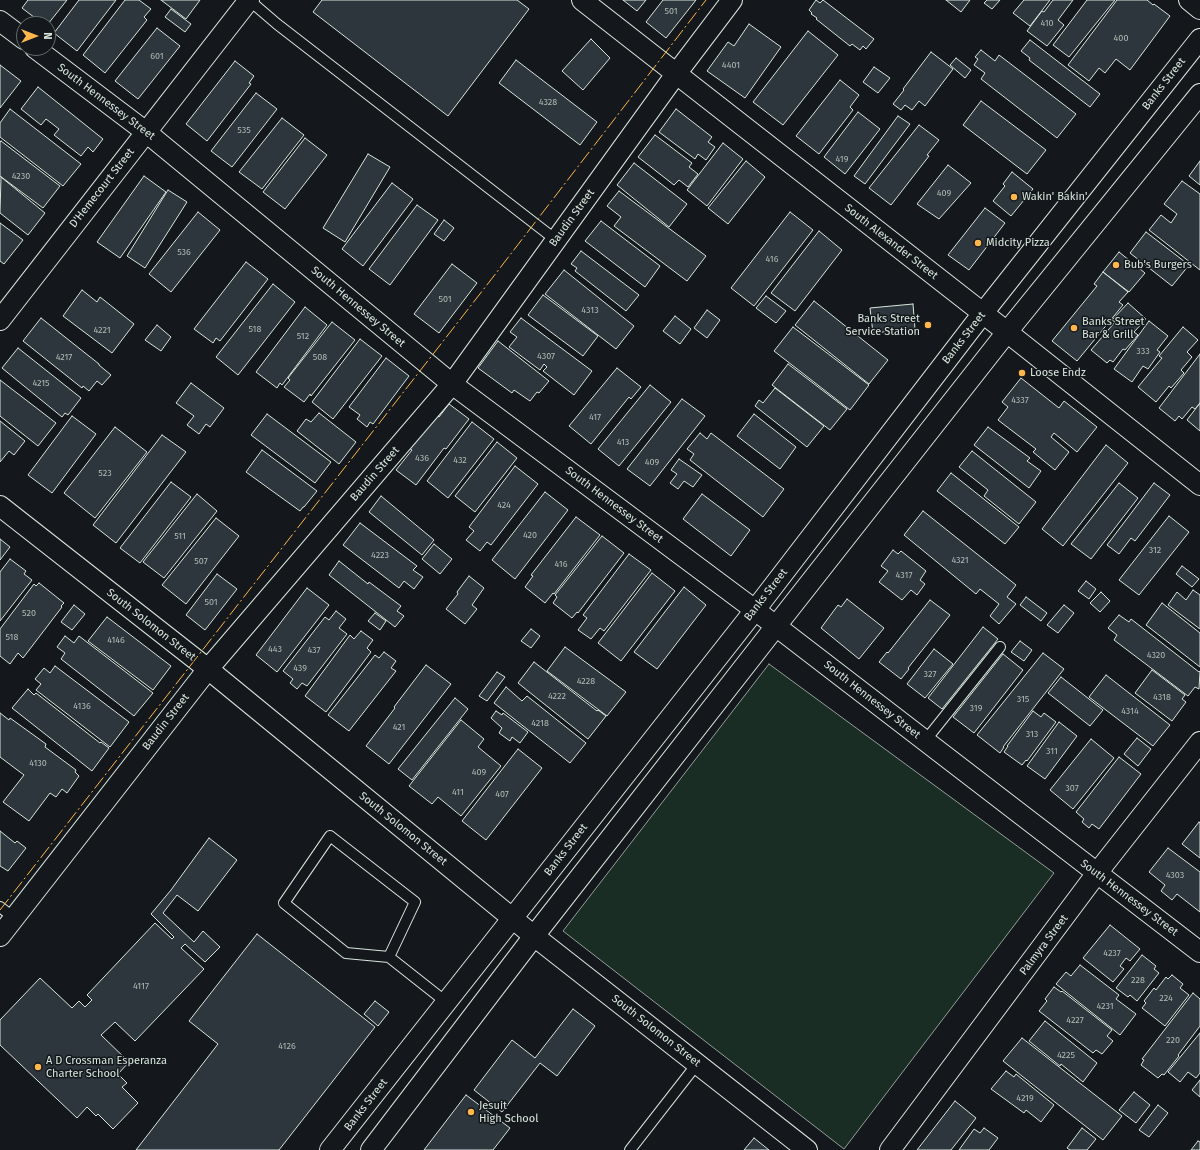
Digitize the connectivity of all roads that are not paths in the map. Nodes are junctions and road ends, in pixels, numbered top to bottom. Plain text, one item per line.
1 (249, 0) edge
2 (582, 0) edge
3 (732, 0) edge
4 (1189, 0) edge
5 (1200, 9) edge
6 (0, 21) edge
7 (16, 33) edge
8 (1200, 38) edge
9 (46, 56) edge
10 (676, 74) junction
11 (1200, 94) edge
12 (146, 132) junction
13 (556, 240) junction
14 (983, 313) junction
15 (0, 320) edge
16 (1007, 332) junction
17 (452, 384) junction
18 (1200, 485) edge
19 (0, 506) edge
20 (755, 610) junction
21 (776, 626) junction
22 (1000, 647) dead end
23 (208, 669) junction
24 (925, 741) junction
25 (1200, 742) edge
26 (1097, 873) junction
27 (7, 912) edge
28 (512, 918) junction
29 (0, 936) edge
30 (534, 936) junction
31 (1200, 952) edge
32 (389, 957) junction
33 (446, 1002) junction
34 (698, 1064) junction
35 (330, 1150) edge
36 (371, 1150) edge
37 (630, 1150) edge
38 (807, 1150) edge
39 (890, 1150) edge

1 - 12 street, D'Hemecourt Street
1 - 13 lane
2 - 10 street, South Alexander Street
3 - 10 street, Baudin Street
4 - 5 street
6 - 7 street
8 - 14 street, Banks Street
9 - 12 street, South Hennessey Street
10 - 13 street, Baudin Street
10 - 14 street, South Alexander Street
11 - 16 street
12 - 15 street, D'Hemecourt Street
12 - 17 street, South Hennessey Street
13 - 17 street, Baudin Street
14 - 16 street, South Alexander Street
14 - 20 street, Banks Street
16 - 18 street, South Alexander Street
16 - 21 street
17 - 20 street, South Hennessey Street
17 - 23 street, Baudin Street
19 - 23 street, South Solomon Street
20 - 21 street, South Hennessey Street
20 - 28 street, Banks Street
21 - 24 street, South Hennessey Street
21 - 30 street
22 - 24 lane
23 - 27 street, Baudin Street
23 - 28 street, South Solomon Street
24 - 26 street, South Hennessey Street
25 - 26 street, Palmyra Street
26 - 31 street, South Hennessey Street
26 - 39 street, Palmyra Street
27 - 29 street, Baudin Street
28 - 30 street, South Solomon Street
28 - 33 street, Banks Street
30 - 34 street, South Solomon Street
30 - 36 street
32 - 32 lane
32 - 33 lane
33 - 35 street, Banks Street
34 - 37 lane
34 - 38 street, South Solomon Street

